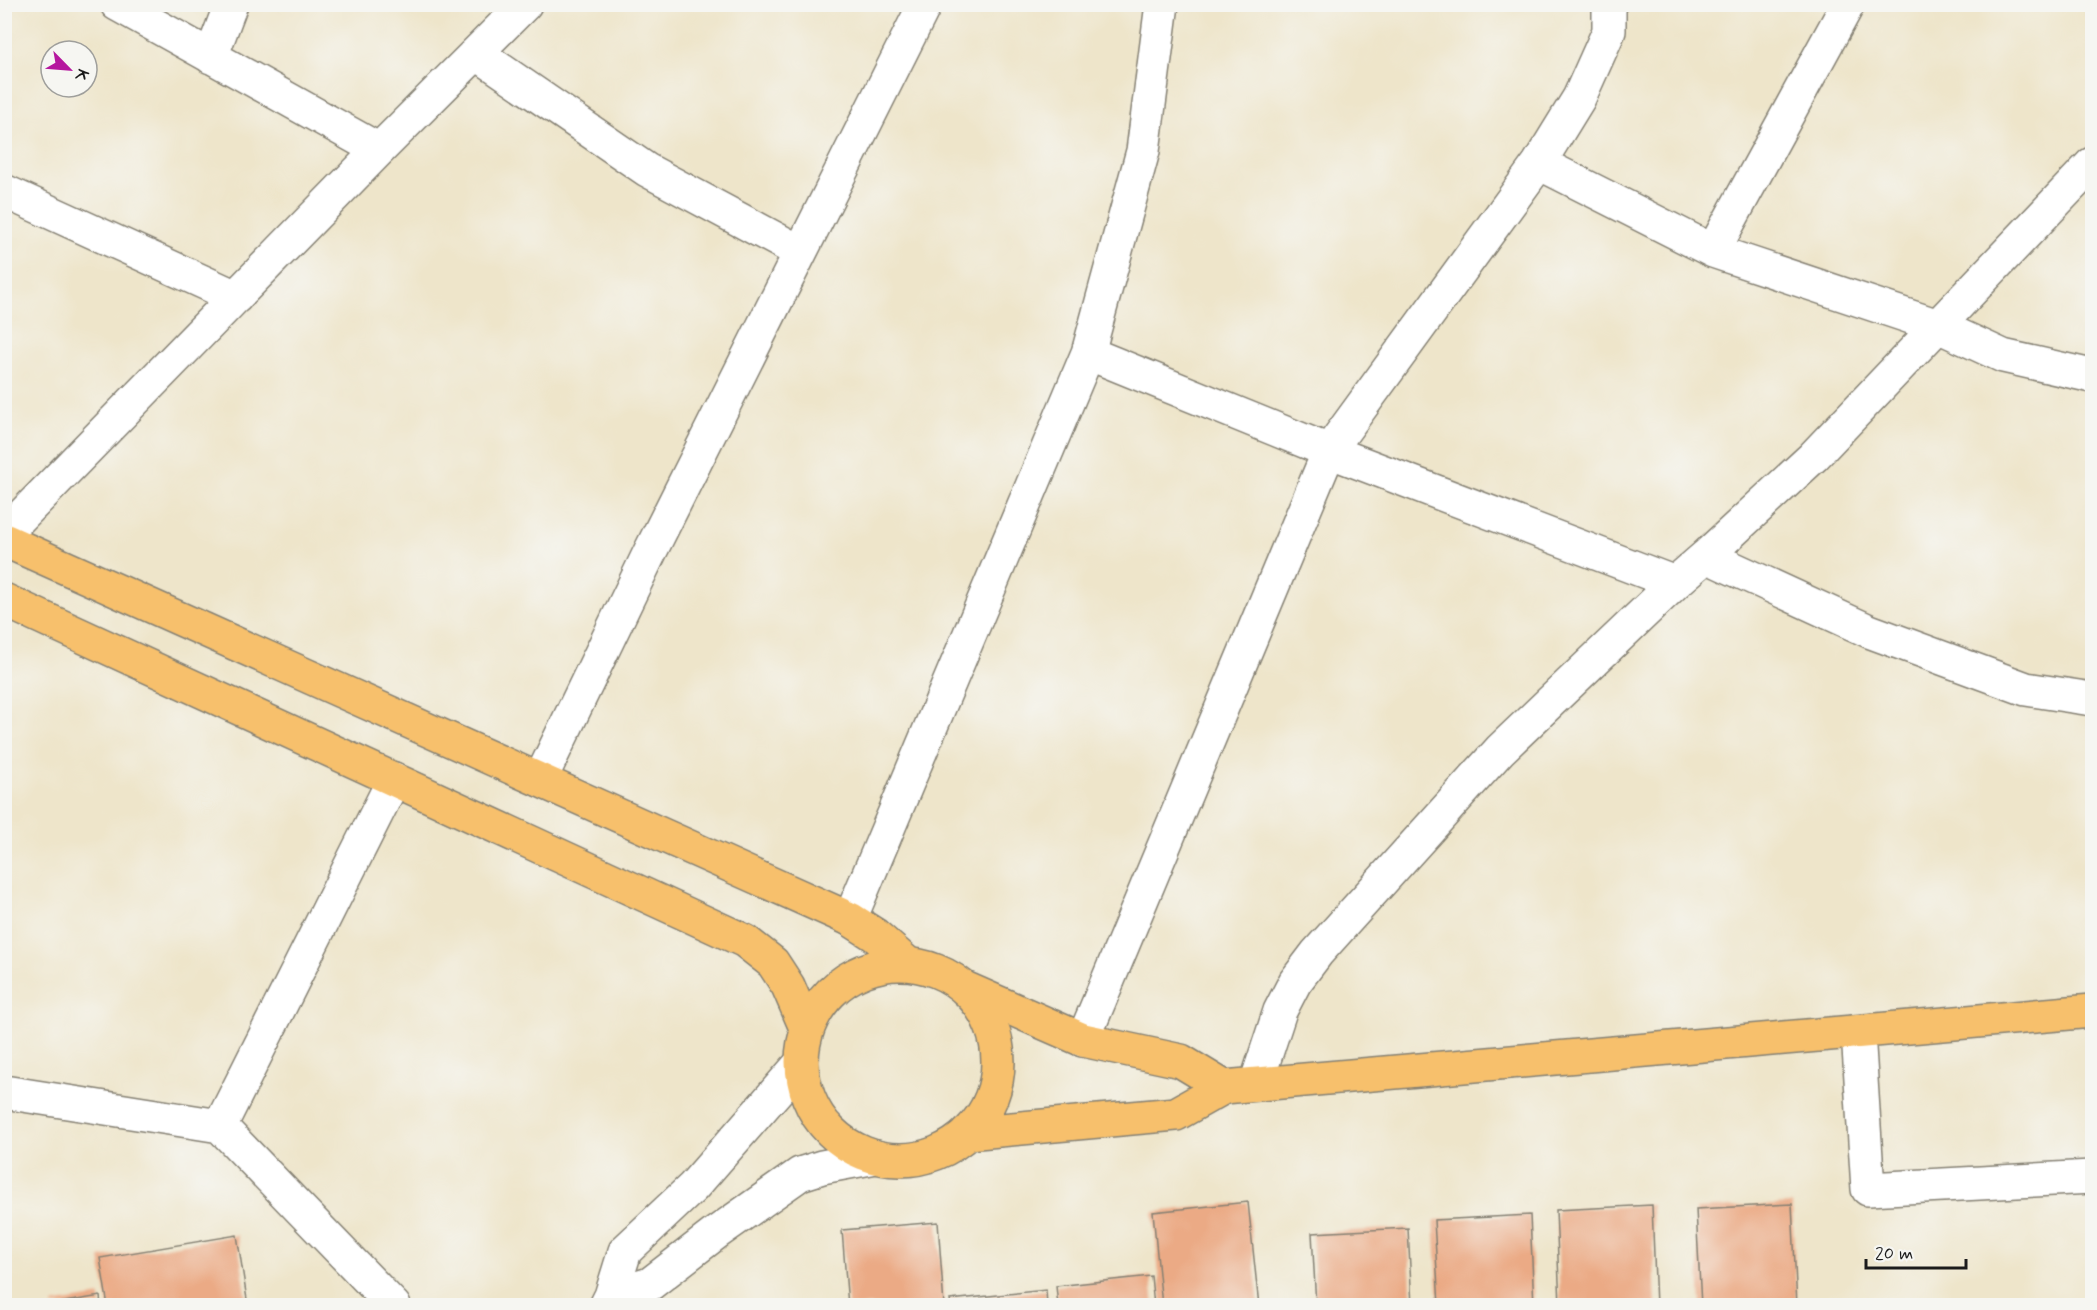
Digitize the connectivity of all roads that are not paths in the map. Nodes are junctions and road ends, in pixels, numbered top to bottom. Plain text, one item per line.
1 (117, 4) edge
2 (231, 4) edge
3 (525, 4) edge
4 (925, 4) edge
5 (1162, 4) edge
6 (1609, 4) edge
7 (1848, 4) edge
8 (476, 53) junction
9 (211, 57) junction
10 (379, 150) junction
11 (1539, 163) junction
12 (2090, 169) edge
13 (4, 191) edge
14 (1713, 251) junction
15 (800, 252) junction
16 (236, 297) junction
17 (1938, 326) junction
18 (1088, 353) junction
19 (2092, 376) edge
20 (1329, 451) junction
21 (4, 534) edge
22 (4, 540) edge
23 (1706, 556) junction
24 (1674, 584) junction
25 (4, 600) edge
26 (2092, 699) edge
27 (394, 779) junction
28 (540, 780) junction
29 (850, 919) junction
30 (907, 963) junction
31 (965, 988) junction
32 (2092, 1011) edge
33 (807, 1030) junction
34 (1858, 1032) junction
35 (1083, 1040) junction
36 (802, 1062) junction
37 (1240, 1086) junction
38 (4, 1092) edge
39 (220, 1126) junction
40 (967, 1133) junction
41 (876, 1157) junction
42 (2092, 1177) edge
43 (608, 1301) edge
44 (393, 1305) edge

1 - 9 street
2 - 9 street
3 - 8 street
4 - 15 street
5 - 18 street
6 - 11 street
7 - 14 street
8 - 10 street
8 - 15 street
9 - 10 street
10 - 16 street
11 - 14 street
11 - 20 street
12 - 17 street
13 - 16 street
14 - 17 street
15 - 28 street
16 - 21 street
17 - 19 street
17 - 23 street
18 - 20 street
18 - 29 street
20 - 24 street
20 - 35 street
22 - 28 main road
23 - 24 street
23 - 26 street
24 - 37 street
25 - 27 main road
27 - 33 main road
27 - 39 street
28 - 29 main road
29 - 30 main road
30 - 31 main road
30 - 33 main road
31 - 35 main road
31 - 40 main road
32 - 34 main road
33 - 36 main road
34 - 37 main road
34 - 42 street
35 - 37 main road
36 - 41 main road
36 - 43 street
37 - 40 main road
38 - 39 street
39 - 44 street
40 - 41 main road
41 - 43 street

